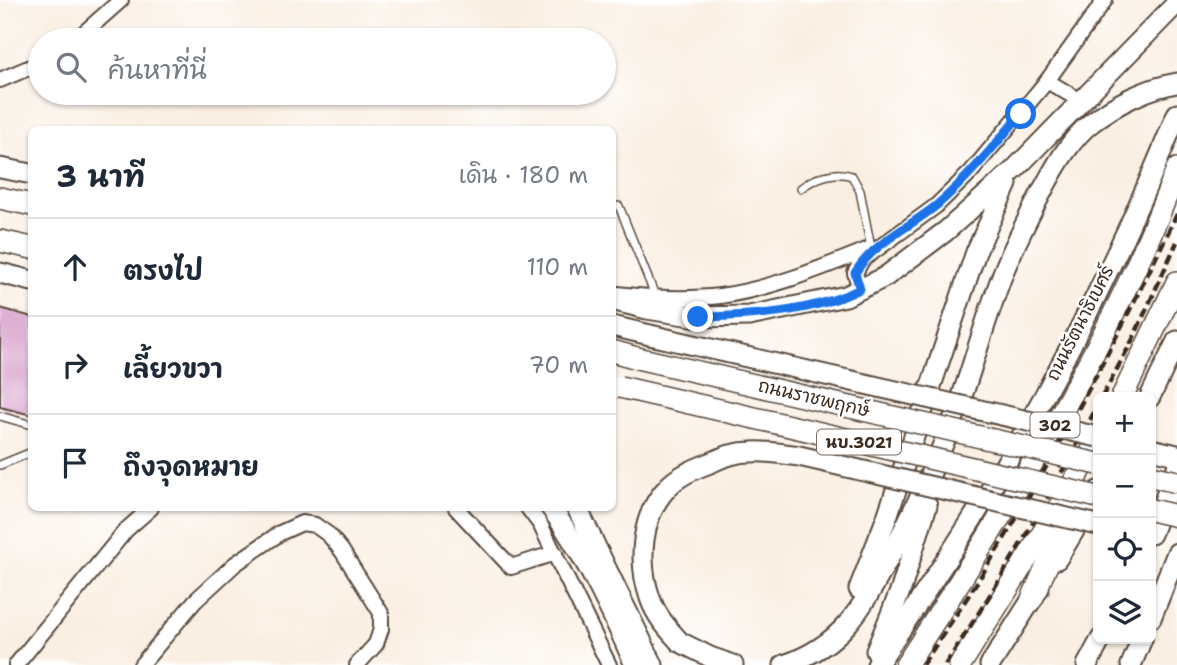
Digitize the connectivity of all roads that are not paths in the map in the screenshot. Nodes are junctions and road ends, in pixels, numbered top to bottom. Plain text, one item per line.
1 (121, 0) edge
2 (1105, 0) edge
3 (1177, 3) edge
4 (90, 28) edge
5 (28, 68) edge
6 (0, 80) edge
7 (1047, 81) junction
8 (1177, 83) edge
9 (1081, 101) junction
10 (1177, 114) edge
11 (0, 167) edge
12 (1177, 169) edge
13 (1014, 170) junction
14 (28, 173) edge
15 (801, 188) dead end
16 (0, 198) edge
17 (28, 204) edge
18 (619, 206) dead end
19 (0, 241) edge
20 (877, 246) junction
21 (28, 247) edge
22 (0, 273) edge
23 (28, 280) edge
24 (1177, 282) edge
25 (860, 289) junction
26 (616, 293) edge
27 (657, 298) junction
28 (616, 301) edge
29 (616, 327) edge
30 (1177, 341) edge
31 (616, 352) edge
32 (616, 386) edge
33 (1124, 392) edge
34 (1152, 392) edge
35 (0, 416) edge
36 (954, 416) junction
37 (28, 424) edge
38 (1093, 438) edge
39 (1093, 448) edge
40 (1156, 450) edge
41 (28, 454) edge
42 (1095, 455) edge
43 (1177, 455) edge
44 (1093, 463) edge
45 (0, 465) edge
46 (1176, 474) edge
47 (1156, 476) edge
48 (1093, 496) edge
49 (1093, 499) edge
50 (148, 511) edge
51 (459, 511) edge
52 (529, 511) edge
53 (553, 511) edge
54 (578, 511) edge
55 (1156, 511) edge
56 (1177, 516) edge
57 (1093, 524) edge
58 (1156, 524) edge
59 (1156, 537) edge
60 (1177, 543) edge
61 (555, 553) junction
62 (1177, 553) edge
63 (1032, 599) junction
64 (1156, 606) edge
65 (1098, 644) edge
66 (1140, 644) edge
67 (821, 649) junction
68 (16, 665) edge
69 (141, 665) edge
70 (357, 665) edge
71 (610, 665) edge
72 (635, 665) edge
73 (653, 665) edge
74 (733, 665) edge
75 (784, 665) edge
76 (870, 665) edge
77 (877, 665) edge
78 (906, 665) edge
79 (960, 665) edge
80 (990, 665) edge
81 (1087, 665) edge
82 (1131, 665) edge

1 - 4 street
2 - 7 street
3 - 9 main road
5 - 6 street
7 - 9 street
7 - 20 street
8 - 36 main road
9 - 13 main road
10 - 77 main road, ถนนรัตนาธิเบศร์ / 302
11 - 14 main road
12 - 78 main road, ถนนรัตนาธิเบศร์ / 302
13 - 25 main road
13 - 67 main road
15 - 20 lane
16 - 17 main road
18 - 27 lane
19 - 21 main road
20 - 25 street
20 - 27 street
22 - 23 main road
24 - 33 main road
25 - 28 main road
26 - 27 street
29 - 38 main road, bridge
30 - 34 main road
31 - 44 main road, ถนนราชพฤกษ์ / นบ.3021, bridge
32 - 48 main road, ถนนราชพฤกษ์ / นบ.3021, bridge
35 - 37 lane
36 - 67 main road
36 - 76 main road
39 - 79 main road, 302
40 - 43 main road
41 - 45 lane
42 - 63 main road
46 - 47 main road, bridge
46 - 58 main road
49 - 63 main road
50 - 68 street
51 - 61 street
52 - 61 street
53 - 72 main road
54 - 73 main road
55 - 56 main road, bridge
57 - 74 main road, bridge
59 - 60 main road
61 - 71 street
62 - 64 main road
63 - 80 main road
65 - 81 main road
66 - 82 main road
67 - 75 main road
69 - 70 street

